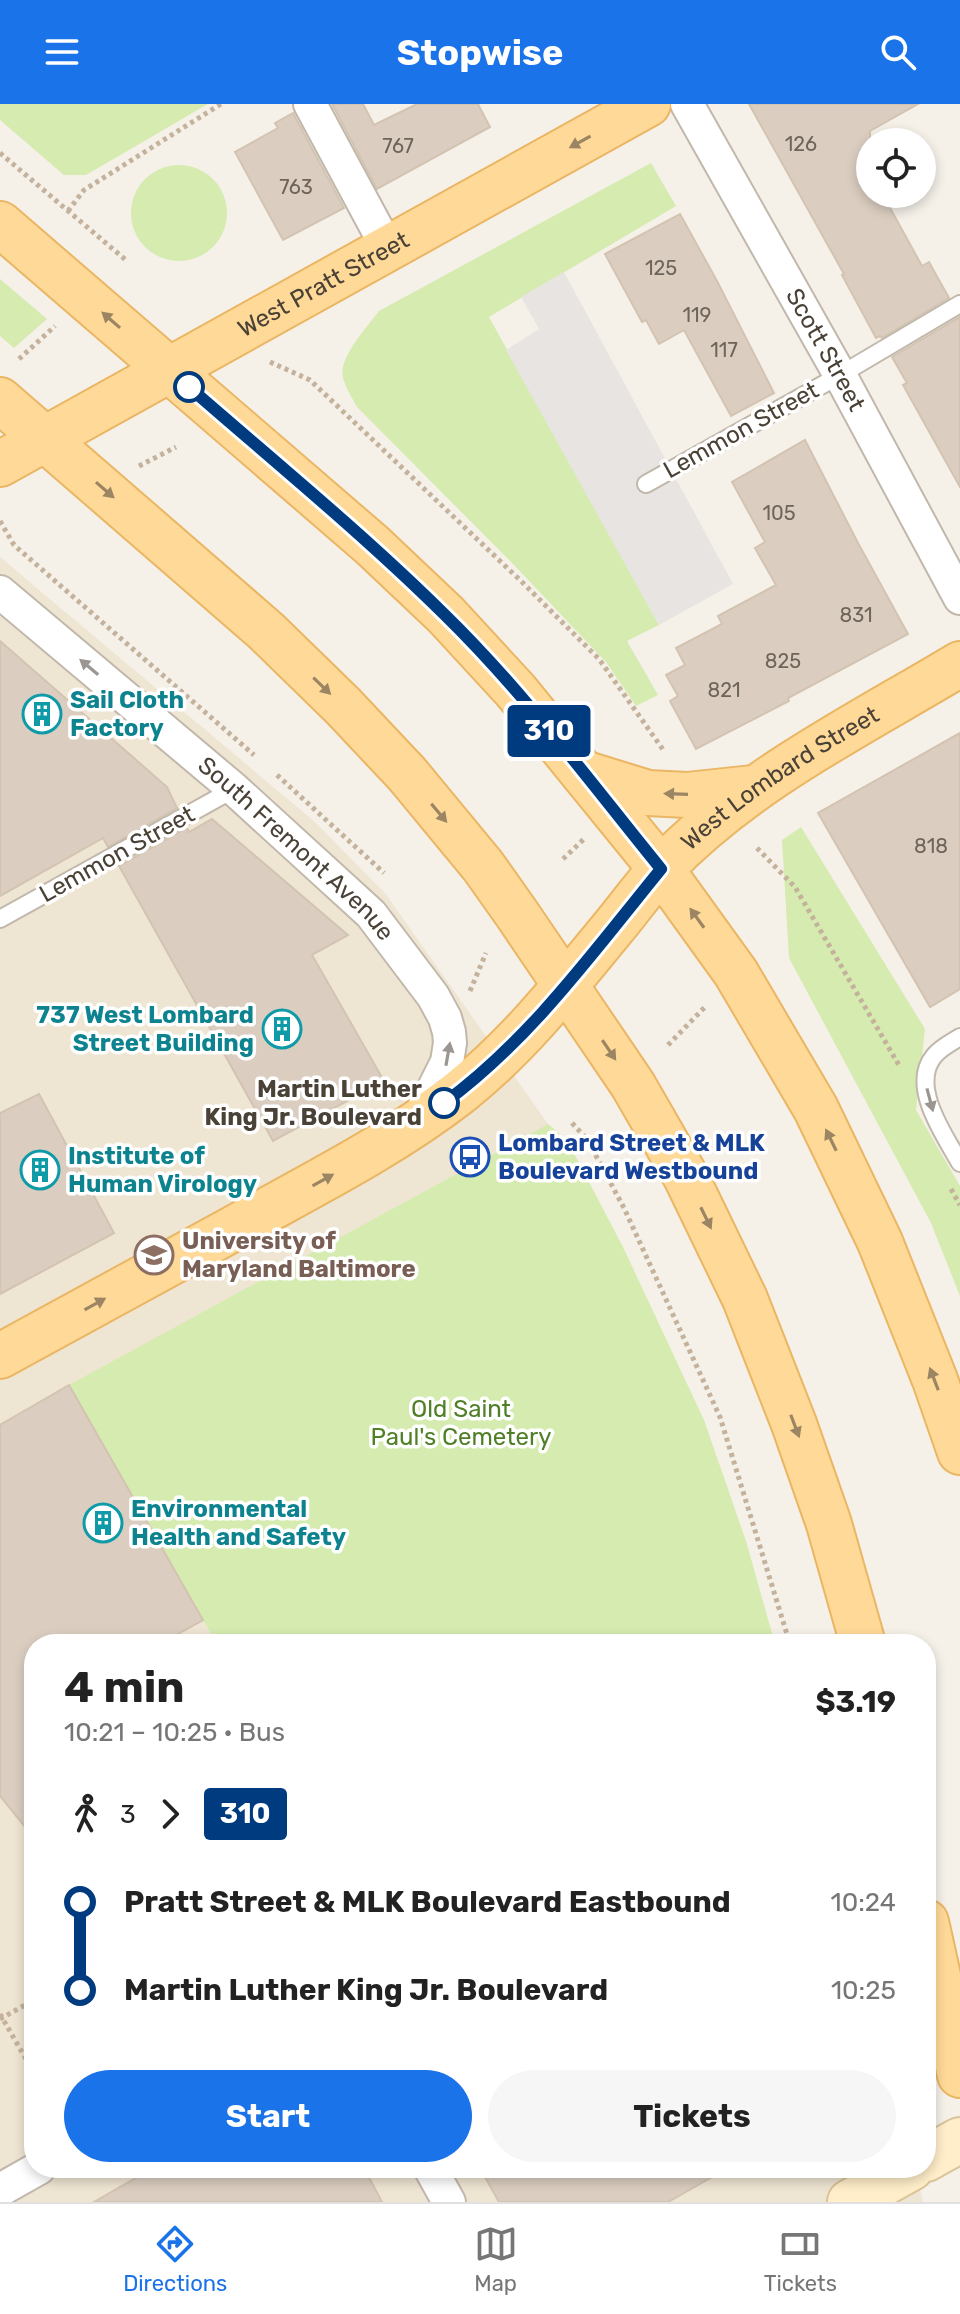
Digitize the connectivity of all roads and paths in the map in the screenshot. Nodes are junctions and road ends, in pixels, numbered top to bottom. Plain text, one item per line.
1 (221, 104) edge
2 (310, 104) edge
3 (648, 104) edge
4 (687, 104) edge
5 (0, 153) edge
6 (68, 211) junction
7 (0, 224) edge
8 (388, 249) junction
9 (127, 261) dead end
10 (960, 304) edge
11 (62, 320) dead end
12 (19, 359) dead end
13 (266, 360) dead end
14 (170, 370) junction
15 (840, 375) junction
16 (0, 400) edge
17 (46, 439) junction
18 (176, 447) dead end
19 (0, 464) edge
20 (138, 467) dead end
21 (646, 484) dead end
22 (0, 592) edge
23 (960, 598) edge
24 (960, 664) edge
25 (667, 755) dead end
26 (583, 773) junction
27 (753, 788) junction
28 (234, 789) junction
29 (586, 837) dead end
30 (757, 848) dead end
31 (563, 859) dead end
32 (661, 869) junction
33 (0, 919) edge
34 (486, 953) dead end
35 (566, 985) junction
36 (468, 995) dead end
37 (705, 1007) dead end
38 (956, 1039) edge
39 (668, 1045) dead end
40 (905, 1077) dead end
41 (572, 1123) dead end
42 (416, 1124) junction
43 (960, 1163) edge
44 (946, 1180) dead end
45 (960, 1205) edge
46 (0, 1356) edge
47 (960, 1452) edge
48 (787, 1634) edge
49 (860, 1634) edge
50 (936, 1967) edge
51 (24, 2005) edge
52 (1, 2017) edge
53 (24, 2056) edge
54 (960, 2075) edge
55 (960, 2140) edge
56 (936, 2153) edge
57 (436, 2178) edge
58 (893, 2178) edge
59 (449, 2202) edge
60 (850, 2202) edge

1 - 6 path
2 - 8 street
3 -> 8 main road, West Pratt Street
4 - 15 street, Scott Street
5 - 6 path
6 - 9 path
14 -> 7 main road
8 - 14 main road, West Pratt Street
10 - 15 lane, Lemmon Street
11 - 12 path
13 - 25 path
14 - 17 main road, West Pratt Street
14 - 26 main road
15 - 21 lane, Lemmon Street
15 - 23 street, Scott Street
16 - 17 main road
17 - 19 main road, West Pratt Street
17 -> 35 main road
18 - 20 path
28 -> 22 street, South Fremont Avenue
24 - 27 main road, West Lombard Street
27 -> 26 main road
26 - 32 main road
27 - 32 main road, West Lombard Street
28 - 33 lane, Lemmon Street
42 -> 28 street, South Fremont Avenue
29 - 31 path
30 - 40 path
32 - 35 main road, West Lombard Street
47 -> 32 main road
34 - 36 path
35 - 42 main road, West Lombard Street
35 -> 49 main road
37 - 39 path
38 -> 43 lane
41 - 48 path
46 -> 42 main road, West Lombard Street
44 - 45 path
50 - 54 main road
51 - 52 path
52 - 53 path
55 - 56 main road
57 - 59 street
58 - 60 main road

